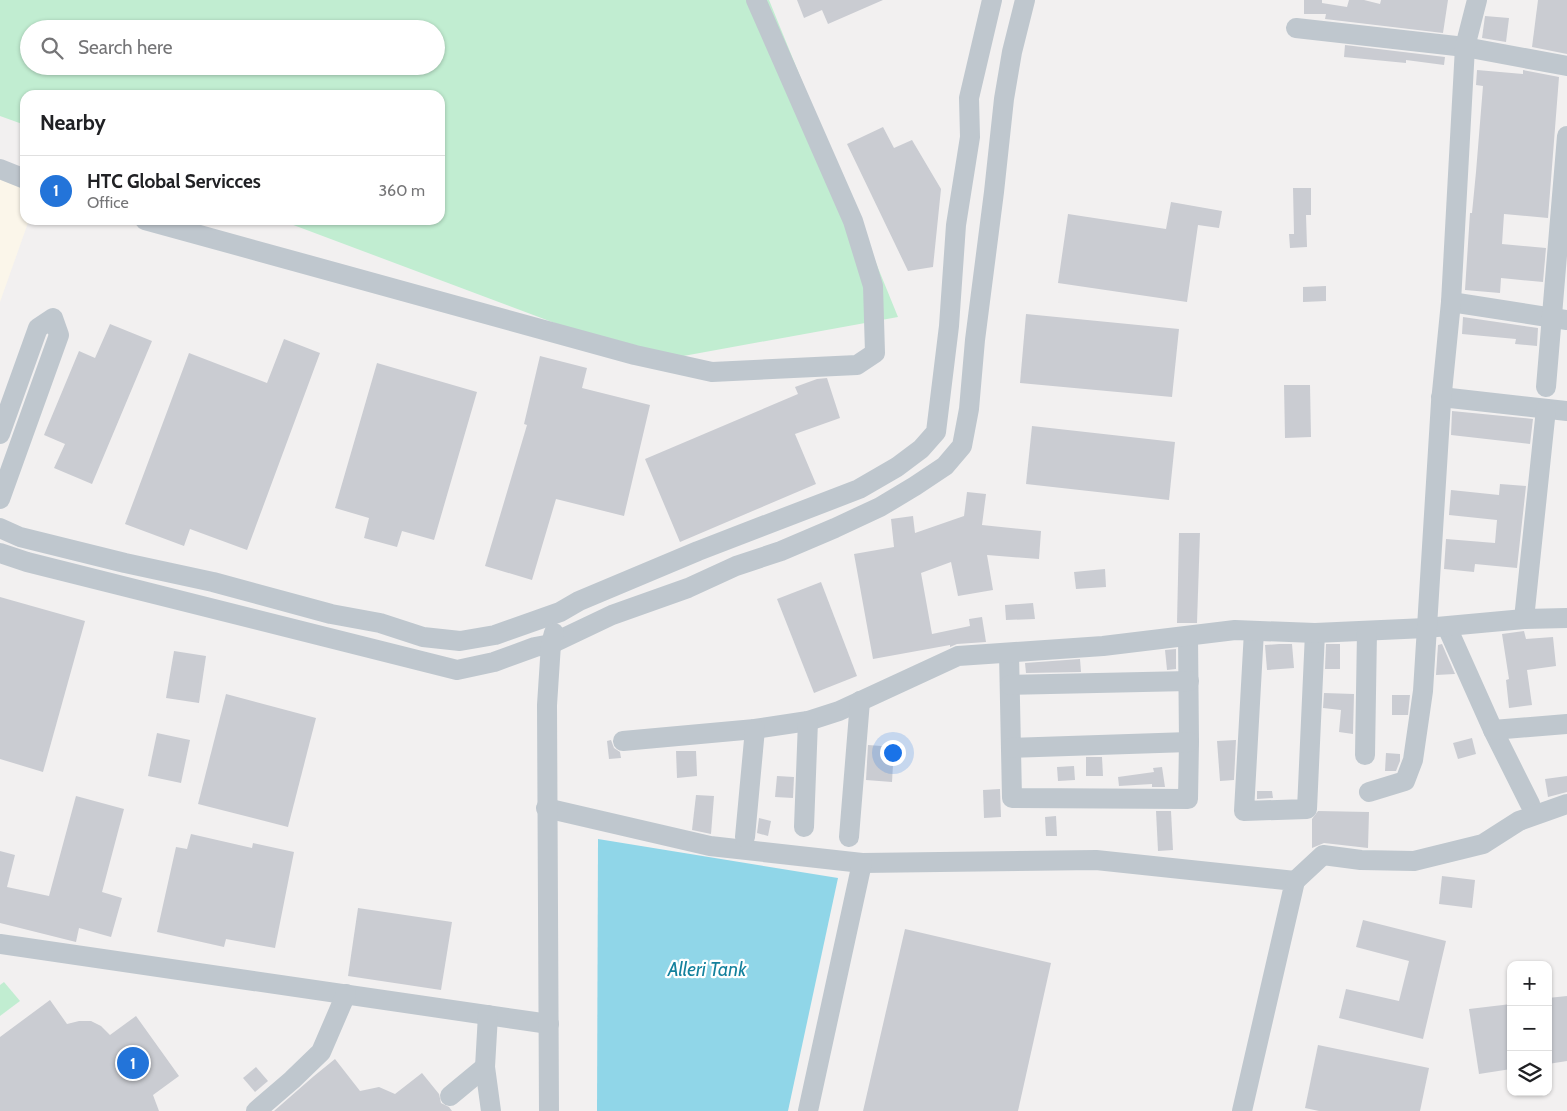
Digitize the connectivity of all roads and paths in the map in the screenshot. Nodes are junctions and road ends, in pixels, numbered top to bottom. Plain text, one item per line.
1 (756, 0) edge
2 (992, 0) edge
3 (1025, 0) edge
4 (1477, 0) edge
5 (1296, 28) dead end
6 (1465, 47) junction
7 (1567, 66) edge
8 (1567, 136) edge
9 (0, 169) edge
10 (20, 177) edge
11 (162, 225) edge
12 (1451, 302) junction
13 (1560, 318) edge
14 (1546, 387) dead end
15 (1441, 397) junction
16 (1546, 410) junction
17 (1567, 411) edge
18 (0, 434) edge
19 (0, 499) edge
20 (0, 528) edge
21 (0, 553) edge
22 (560, 612) junction
23 (1567, 618) edge
24 (1524, 619) junction
25 (1447, 627) junction
26 (1426, 628) junction
27 (1254, 631) junction
28 (1367, 631) junction
29 (1315, 633) junction
30 (1188, 636) junction
31 (551, 644) junction
32 (1009, 652) junction
33 (1189, 680) junction
34 (1010, 685) junction
35 (860, 701) junction
36 (808, 721) junction
37 (1567, 724) edge
38 (755, 730) junction
39 (1493, 730) junction
40 (624, 741) dead end
41 (1189, 742) junction
42 (1011, 748) junction
43 (1365, 755) dead end
44 (1369, 792) dead end
45 (1530, 804) dead end
46 (1567, 804) edge
47 (546, 808) junction
48 (804, 827) dead end
49 (745, 837) dead end
50 (849, 837) dead end
51 (862, 863) junction
52 (1295, 881) junction
53 (0, 944) edge
54 (346, 994) junction
55 (488, 1015) junction
56 (549, 1024) junction
57 (485, 1067) junction
58 (450, 1096) dead end
59 (256, 1111) edge
60 (491, 1111) edge
61 (549, 1111) edge
62 (808, 1111) edge
63 (1242, 1111) edge

1 - 11 street
2 - 22 street
3 - 31 street
4 - 6 street
5 - 6 street
6 - 7 street
6 - 12 street
8 - 13 street
9 - 10 street
12 - 13 street
12 - 15 street
13 - 14 street
15 - 16 street
15 - 26 street
16 - 17 street
16 - 24 street
18 - 19 street
20 - 22 street
21 - 31 street
22 - 31 street
23 - 24 street
24 - 25 street
25 - 26 street
25 - 39 street
26 - 28 street
26 - 44 street
27 - 29 street
27 - 29 street
27 - 30 street
28 - 29 street
28 - 43 street
30 - 32 street
30 - 33 street
31 - 47 street
32 - 34 street
32 - 35 street
33 - 34 street
33 - 41 street
34 - 42 street
35 - 36 street
35 - 50 street
36 - 38 street
36 - 48 street
37 - 39 street
38 - 40 street
38 - 49 street
39 - 45 street
41 - 42 street
41 - 42 street
46 - 52 street
47 - 51 street
47 - 56 street
51 - 52 street
51 - 62 street
52 - 63 street
53 - 54 street
54 - 55 street
54 - 59 street
55 - 56 street
55 - 57 street
56 - 61 street
57 - 58 street
57 - 60 street

